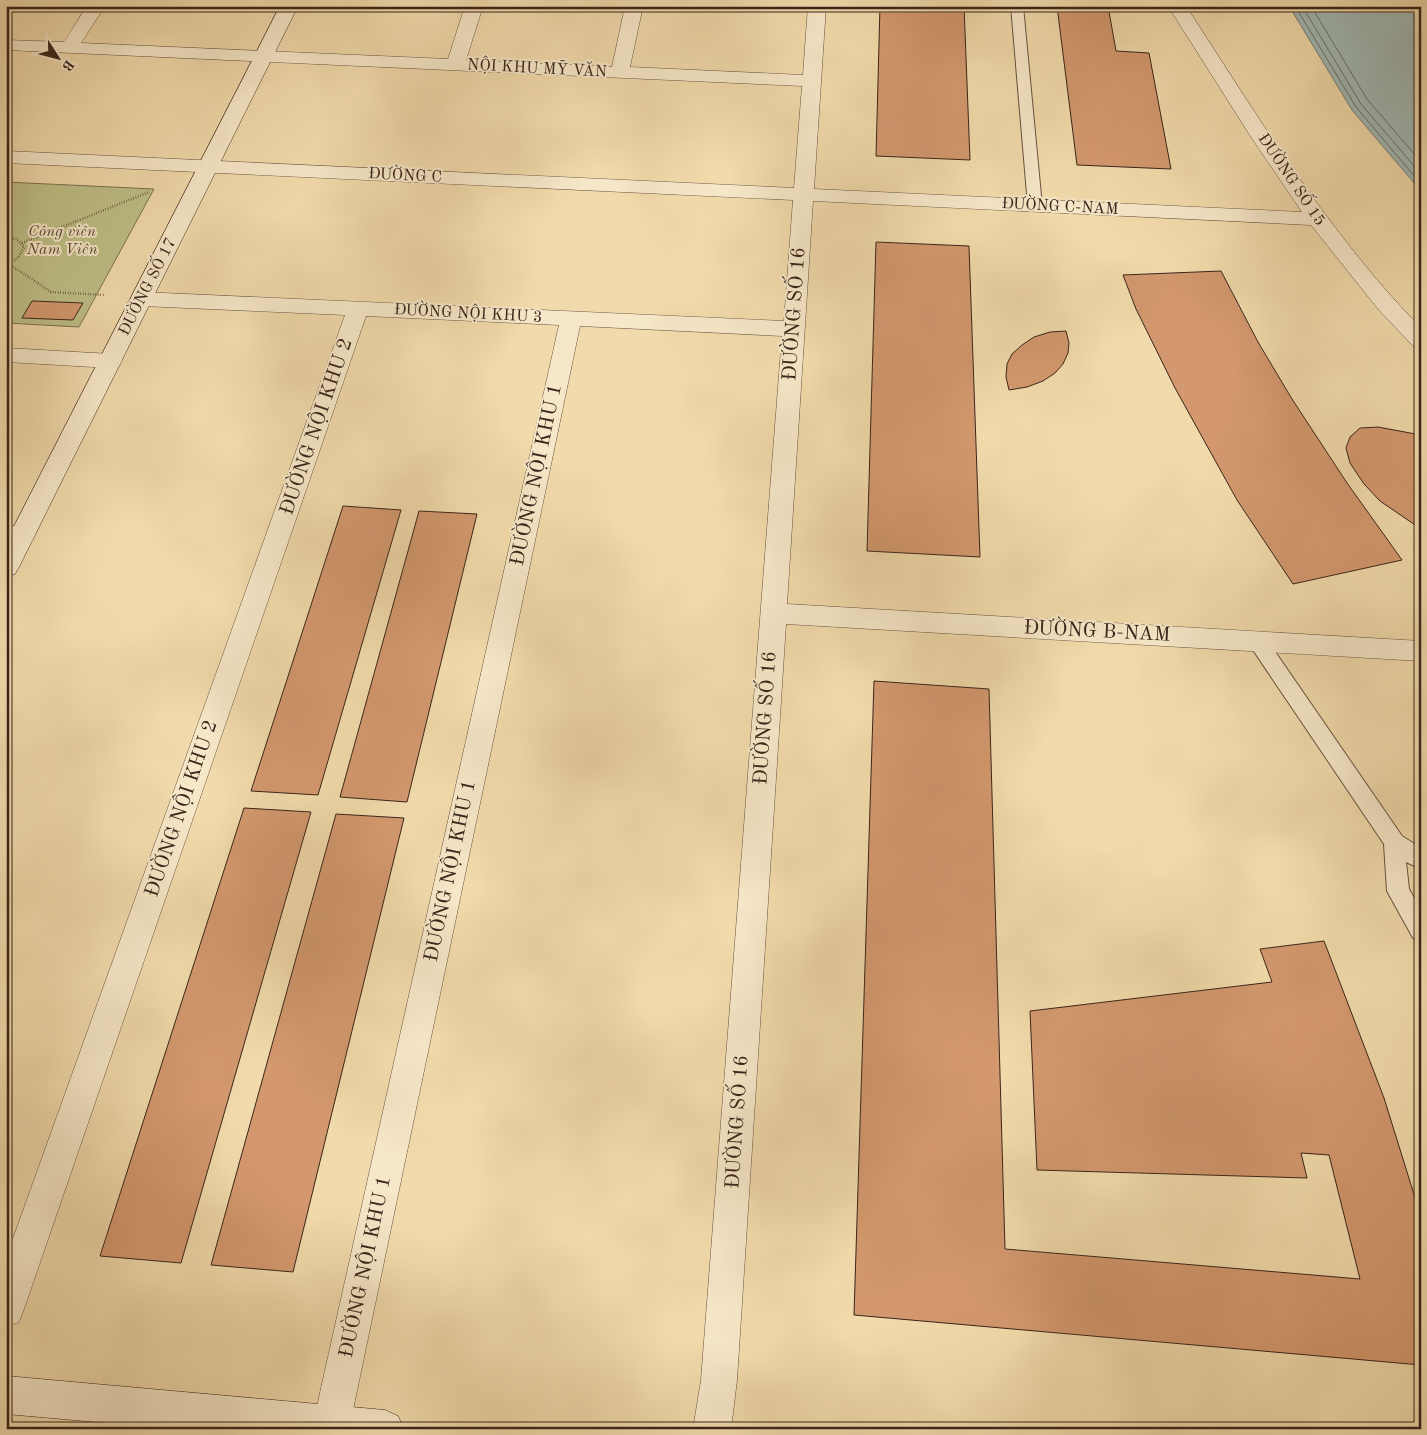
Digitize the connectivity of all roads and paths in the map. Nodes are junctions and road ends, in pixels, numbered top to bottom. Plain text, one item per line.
1 (96, 6) edge
2 (289, 6) edge
3 (474, 6) edge
4 (634, 6) edge
5 (816, 6) edge
6 (1017, 6) edge
7 (1177, 6) edge
8 (6, 45) edge
9 (69, 48) junction
10 (264, 56) junction
11 (455, 65) junction
12 (620, 72) junction
13 (811, 81) junction
14 (6, 157) edge
15 (208, 166) junction
16 (150, 191) dead end
17 (803, 196) junction
18 (1035, 206) junction
19 (1316, 219) junction
20 (6, 237) edge
21 (22, 243) junction
22 (8, 264) edge
23 (104, 295) dead end
24 (142, 300) junction
25 (358, 309) junction
26 (571, 318) junction
27 (794, 328) junction
28 (1421, 341) edge
29 (6, 356) edge
30 (111, 361) junction
31 (14, 534) edge
32 (6, 567) edge
33 (774, 613) junction
34 (1258, 642) junction
35 (1421, 651) edge
36 (1394, 842) junction
37 (1421, 860) edge
38 (1421, 931) edge
39 (6, 1309) edge
40 (6, 1395) edge
41 (332, 1424) junction
42 (385, 1429) edge
43 (712, 1429) edge

1 - 9 street
2 - 10 street, ĐƯỜNG SỐ 17
3 - 11 street
4 - 12 street
5 - 13 street, ĐƯỜNG SỐ 16
6 - 18 lane
7 - 19 street, ĐƯỜNG SỐ 15
8 - 9 street, NỘI KHU MỸ VĂN
9 - 10 street, NỘI KHU MỸ VĂN
10 - 11 street, NỘI KHU MỸ VĂN
10 - 15 street, ĐƯỜNG SỐ 17
11 - 12 street, NỘI KHU MỸ VĂN
12 - 13 street, NỘI KHU MỸ VĂN
13 - 17 street, ĐƯỜNG SỐ 16
14 - 15 street, ĐƯỜNG C
15 - 17 street, ĐƯỜNG C
15 - 24 street, ĐƯỜNG SỐ 17
16 - 21 path
17 - 18 street, ĐƯỜNG C-NAM
17 - 27 street, ĐƯỜNG SỐ 16
18 - 19 street, ĐƯỜNG C-NAM
19 - 28 street, ĐƯỜNG SỐ 15
20 - 21 path
21 - 22 path
22 - 23 path
24 - 25 street, ĐƯỜNG NỘI KHU 3
24 - 30 street, ĐƯỜNG SỐ 17
25 - 26 street, ĐƯỜNG NỘI KHU 3
25 - 39 street, ĐƯỜNG NỘI KHU 2
26 - 27 street, ĐƯỜNG NỘI KHU 3
26 - 41 street, ĐƯỜNG NỘI KHU 1
27 - 33 street, ĐƯỜNG SỐ 16
29 - 30 street
30 - 31 street, ĐƯỜNG SỐ 17
31 - 32 street, ĐƯỜNG SỐ 17
33 - 34 street, ĐƯỜNG B-NAM
33 - 43 street, ĐƯỜNG SỐ 16
34 - 35 street, ĐƯỜNG B-NAM
34 - 36 lane
36 - 37 lane
36 - 38 lane
40 - 41 street
41 - 42 street

